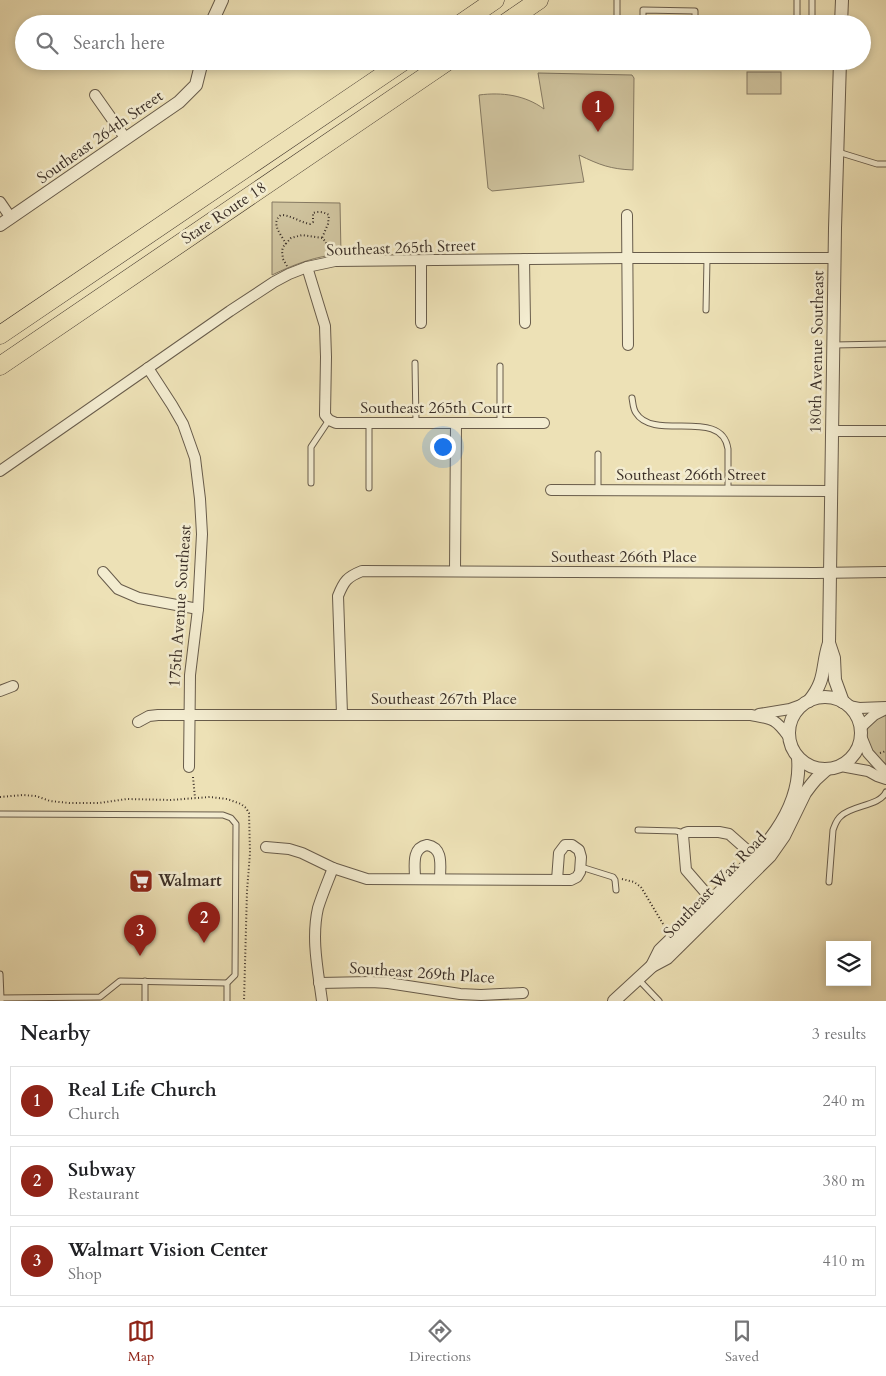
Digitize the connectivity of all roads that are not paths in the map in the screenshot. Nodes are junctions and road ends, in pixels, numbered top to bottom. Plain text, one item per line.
1 (222, 0) edge
2 (495, 0) edge
3 (538, 0) edge
4 (617, 0) edge
5 (797, 0) edge
6 (812, 0) edge
7 (842, 0) edge
8 (215, 15) edge
9 (473, 15) edge
10 (517, 15) edge
11 (617, 15) edge
12 (642, 15) edge
13 (696, 15) edge
14 (797, 15) edge
15 (812, 15) edge
16 (841, 15) edge
17 (200, 70) edge
18 (391, 70) edge
19 (435, 70) edge
20 (840, 70) edge
21 (95, 95) dead end
22 (126, 139) junction
23 (837, 152) junction
24 (886, 164) edge
25 (0, 202) edge
26 (627, 215) dead end
27 (11, 218) junction
28 (0, 225) edge
29 (628, 258) junction
30 (706, 258) junction
31 (834, 258) junction
32 (524, 259) junction
33 (421, 261) junction
34 (307, 267) junction
35 (706, 310) dead end
36 (422, 323) dead end
37 (525, 323) dead end
38 (0, 335) edge
39 (886, 344) edge
40 (834, 345) junction
41 (628, 346) dead end
42 (415, 363) dead end
43 (0, 366) edge
44 (500, 366) dead end
45 (148, 368) junction
46 (632, 398) dead end
47 (329, 420) junction
48 (369, 423) junction
49 (416, 423) junction
50 (456, 423) junction
51 (500, 423) junction
52 (544, 423) dead end
53 (833, 431) junction
54 (886, 431) edge
55 (598, 454) dead end
56 (0, 471) edge
57 (311, 483) dead end
58 (369, 488) dead end
59 (551, 490) dead end
60 (598, 490) junction
61 (728, 490) junction
62 (832, 491) junction
63 (455, 571) junction
64 (103, 572) dead end
65 (886, 572) edge
66 (831, 573) junction
67 (198, 609) junction
68 (829, 643) junction
69 (13, 686) dead end
70 (0, 691) edge
71 (805, 703) junction
72 (846, 704) junction
73 (886, 708) edge
74 (190, 714) junction
75 (342, 714) junction
76 (751, 715) junction
77 (138, 722) dead end
78 (861, 732) junction
79 (788, 736) junction
80 (798, 758) junction
81 (841, 766) junction
82 (189, 767) road end
83 (828, 769) junction
84 (886, 773) edge
85 (886, 779) edge
86 (886, 792) edge
87 (0, 814) edge
88 (638, 830) dead end
89 (684, 833) junction
90 (266, 847) dead end
91 (755, 857) junction
92 (580, 867) junction
93 (333, 868) junction
94 (415, 879) junction
95 (440, 879) junction
96 (557, 880) junction
97 (829, 882) dead end
98 (616, 890) dead end
99 (712, 900) junction
100 (652, 966) junction
101 (0, 974) edge
102 (638, 979) junction
103 (145, 981) junction
104 (227, 983) junction
105 (319, 983) junction
106 (523, 993) dead end
107 (0, 1000) edge
108 (145, 1001) edge
109 (227, 1001) edge
110 (322, 1001) edge
111 (614, 1001) edge
112 (659, 1001) edge

1 - 8 street
2 - 9 highway
3 - 10 highway
4 - 11 lane
5 - 14 lane
6 - 15 lane
7 - 16 street
12 - 13 lane
17 - 22 street, Southeast 264th Street
18 - 38 highway, State Route 18
19 - 43 highway, State Route 18
20 - 23 street, 180th Avenue Southeast
21 - 22 street
22 - 27 street, Southeast 264th Street
23 - 24 lane
23 - 31 street, 180th Avenue Southeast
25 - 27 street
26 - 29 street
27 - 28 street, Southeast 264th Street
29 - 30 street, Southeast 265th Street
29 - 32 street, Southeast 265th Street
29 - 41 street
30 - 31 street, Southeast 265th Street
30 - 35 lane
31 - 40 street, 180th Avenue Southeast
32 - 33 street, Southeast 265th Street
32 - 37 street
33 - 34 street, Southeast 265th Street
33 - 36 street
34 - 45 street, Southeast 265th Street
34 - 47 street
39 - 40 lane
40 - 53 street, 180th Avenue Southeast
42 - 49 lane
44 - 51 lane
45 - 56 street, Southeast 265th Street
45 - 67 street, 175th Avenue Southeast
46 - 61 lane
47 - 48 street, Southeast 265th Court
47 - 57 lane
48 - 49 street, Southeast 265th Court
48 - 58 lane
49 - 50 street, Southeast 265th Court
50 - 51 street, Southeast 265th Court
50 - 63 street
51 - 52 street, Southeast 265th Court
53 - 54 street
53 - 62 street, 180th Avenue Southeast
55 - 60 lane
59 - 60 street, Southeast 266th Street
60 - 61 street, Southeast 266th Street
61 - 62 street, Southeast 266th Street
62 - 66 street, 180th Avenue Southeast
63 - 66 street, Southeast 266th Place
63 - 75 street, Southeast 266th Place
64 - 67 street
65 - 66 street, Southeast 266th Place
66 - 68 street, 180th Avenue Southeast
67 - 74 street, 175th Avenue Southeast
68 - 71 street, 180th Avenue Southeast
68 - 72 street, 180th Avenue Southeast
69 - 70 street
71 - 72 street
71 - 76 street, Southeast 267th Place
71 - 79 street
72 - 73 street
72 - 78 street
73 - 78 street
74 - 75 street, Southeast 267th Place
74 - 77 street, Southeast 267th Place
74 - 82 street, 175th Avenue Southeast
75 - 76 street, Southeast 267th Place
76 - 79 street, Southeast 267th Place
78 - 81 street
78 - 84 street
79 - 80 street
80 - 83 street
80 - 91 street, Southeast Wax Road
81 - 83 street
81 - 85 street
83 - 100 street, Southeast Wax Road
86 - 97 lane
87 - 104 lane
88 - 89 lane
89 - 91 street
89 - 99 street
90 - 93 street
91 - 99 street, Southeast Wax Road
92 - 96 street
92 - 96 street
92 - 98 lane
93 - 94 street
93 - 105 street
94 - 95 street
94 - 95 street
95 - 96 street
99 - 100 street, Southeast Wax Road
100 - 102 street, Southeast Wax Road
101 - 107 lane
102 - 111 street, Southeast Wax Road
102 - 112 lane
103 - 104 lane
103 - 107 lane
103 - 108 lane
104 - 109 lane
105 - 106 street, Southeast 269th Place
105 - 110 street

